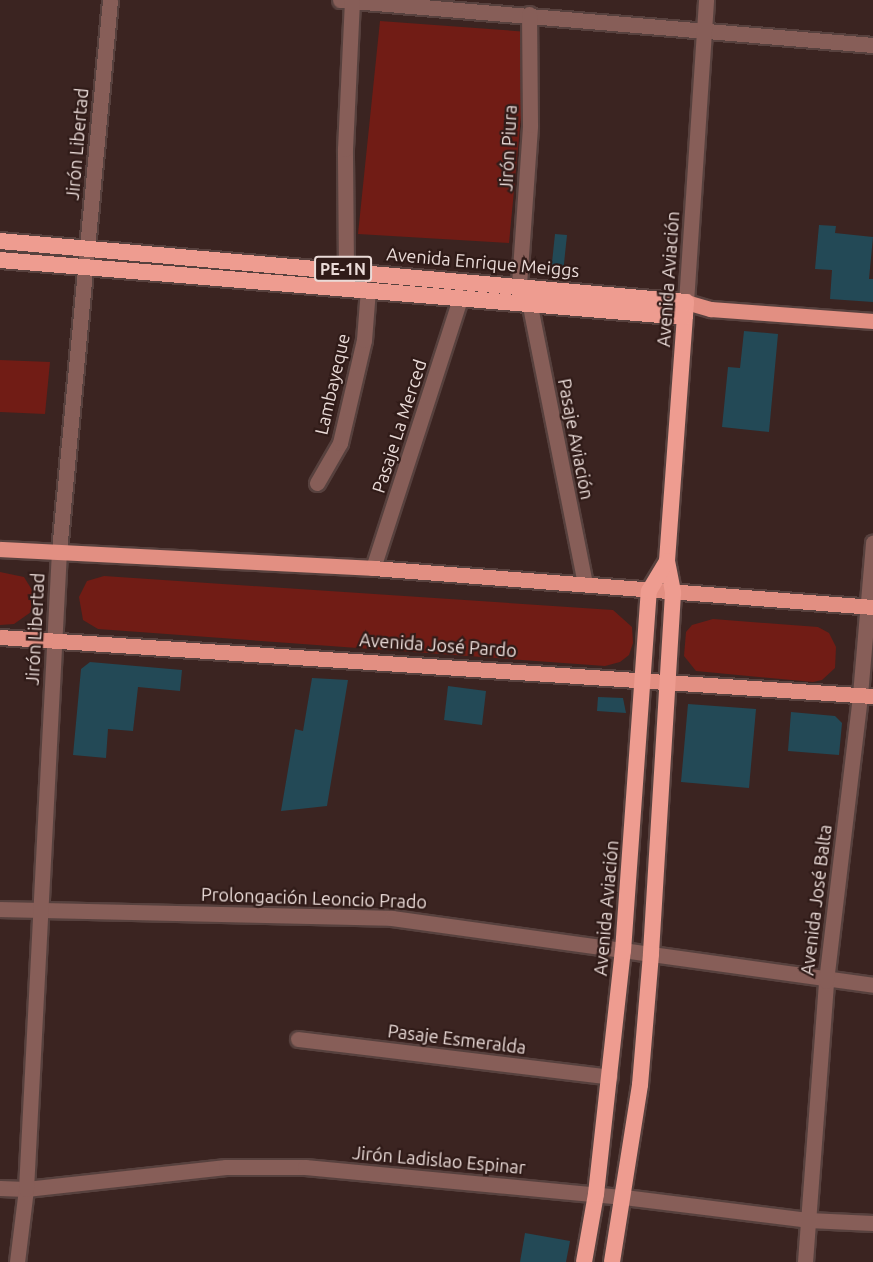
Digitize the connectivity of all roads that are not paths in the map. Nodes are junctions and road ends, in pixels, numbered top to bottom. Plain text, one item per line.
1 (110, 0) edge
2 (348, 0) edge
3 (706, 0) edge
4 (508, 7) edge
5 (529, 14) junction
6 (704, 30) junction
7 (873, 45) edge
8 (0, 241) edge
9 (87, 248) junction
10 (0, 260) edge
11 (85, 267) junction
12 (346, 270) junction
13 (519, 284) junction
14 (368, 289) junction
15 (461, 296) junction
16 (529, 302) junction
17 (686, 310) junction
18 (873, 321) edge
19 (317, 483) dead end
20 (873, 543) edge
21 (0, 549) edge
22 (59, 551) junction
23 (667, 561) junction
24 (373, 568) junction
25 (585, 584) junction
26 (649, 591) junction
27 (673, 593) junction
28 (870, 607) edge
29 (0, 637) edge
30 (55, 638) junction
31 (643, 679) junction
32 (667, 680) junction
33 (867, 695) edge
34 (0, 909) edge
35 (40, 910) junction
36 (623, 951) junction
37 (651, 954) junction
38 (826, 981) junction
39 (873, 985) edge
40 (298, 1039) dead end
41 (610, 1077) junction
42 (0, 1188) edge
43 (26, 1189) junction
44 (596, 1194) junction
45 (624, 1197) junction
46 (808, 1220) junction
47 (873, 1223) edge
48 (17, 1262) edge
49 (584, 1262) edge
50 (612, 1262) edge
51 (805, 1262) edge

1 - 9 street, Jirón Libertad
2 - 4 street
2 - 12 street
3 - 6 street, Avenida Aviación
4 - 5 street
5 - 6 street
5 - 13 street, Jirón Piura
6 - 7 street
6 - 17 street, Avenida Aviación
8 - 9 highway, Avenida Enrique Meiggs / PE-1N
9 - 11 street, Jirón Libertad
9 - 12 highway, Avenida Enrique Meiggs / PE-1N
10 - 11 highway, Avenida Enrique Meiggs / PE-1N
11 - 14 highway, Avenida Enrique Meiggs / PE-1N
11 - 22 street, Jirón Libertad
12 - 13 highway, Avenida Enrique Meiggs / PE-1N
13 - 17 highway, Avenida Enrique Meiggs / PE-1N
14 - 15 highway, Avenida Enrique Meiggs / PE-1N
14 - 19 street, Lambayeque
15 - 16 highway, Avenida Enrique Meiggs / PE-1N
15 - 24 street, Pasaje La Merced
16 - 17 highway, Avenida Enrique Meiggs / PE-1N
16 - 25 street, Pasaje Aviación
17 - 18 main road, Avenida Enrique Meiggs / PE-1N
17 - 23 highway, Avenida Aviación
20 - 28 street, Avenida José Balta
21 - 22 main road
22 - 24 main road
22 - 30 street, Jirón Libertad
23 - 26 highway, Avenida Aviación
23 - 27 highway, Avenida Aviación
24 - 25 main road
25 - 26 main road
26 - 27 main road
26 - 31 highway, Avenida Aviación
27 - 28 main road
27 - 32 highway, Avenida Aviación
28 - 33 street, Avenida José Balta
29 - 30 main road, Avenida José Pardo
30 - 31 main road, Avenida José Pardo
30 - 35 street, Jirón Libertad
31 - 32 main road, Avenida José Pardo
31 - 36 highway, Avenida Aviación
32 - 33 main road, Avenida José Pardo
32 - 37 highway, Avenida Aviación
33 - 38 street, Avenida José Balta
34 - 35 street, Prolongación Leoncio Prado
35 - 36 street, Prolongación Leoncio Prado
35 - 43 street, Jirón Libertad
36 - 37 street, Prolongación Leoncio Prado
36 - 41 highway, Avenida Aviación
37 - 38 street, Prolongación Leoncio Prado
37 - 45 highway, Avenida Aviación
38 - 39 street, Prolongación Leoncio Prado
38 - 46 street, Avenida José Balta
40 - 41 street, Pasaje Esmeralda
41 - 44 highway, Avenida Aviación
42 - 43 street, Jirón Ladislao Espinar
43 - 44 street, Jirón Ladislao Espinar
43 - 48 street, Jirón Libertad
44 - 45 street, Jirón Ladislao Espinar
44 - 49 highway, Avenida Aviación
45 - 46 street, Jirón Ladislao Espinar
45 - 50 highway, Avenida Aviación
46 - 47 street, Jirón Ladislao Espinar
46 - 51 street, Avenida José Balta

